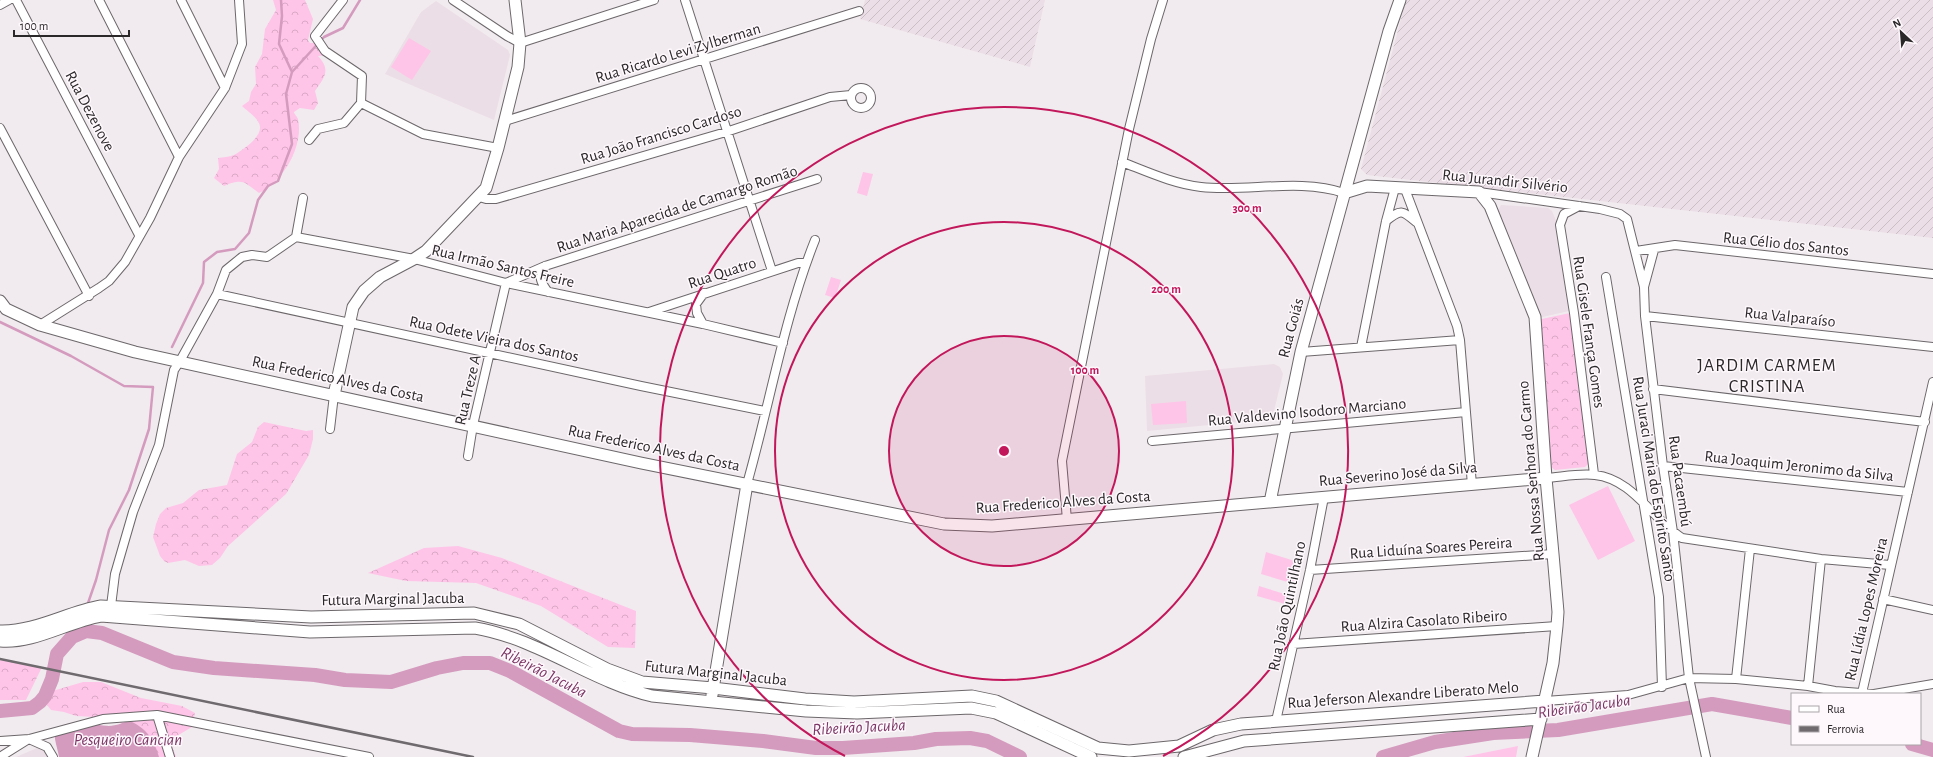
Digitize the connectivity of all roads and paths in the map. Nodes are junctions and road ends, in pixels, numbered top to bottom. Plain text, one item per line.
1 (9, 0) edge
2 (16, 0) edge
3 (99, 0) edge
4 (181, 0) edge
5 (239, 0) edge
6 (344, 0) edge
7 (453, 0) edge
8 (515, 0) edge
9 (654, 0) edge
10 (685, 0) edge
11 (1163, 0) edge
12 (1393, 0) edge
13 (1400, 0) edge
14 (0, 5) edge
15 (859, 11) dead end
16 (1389, 31) junction
17 (520, 43) junction
18 (704, 60) junction
19 (225, 88) junction
20 (851, 95) dead end
21 (361, 103) junction
22 (505, 122) junction
23 (0, 128) edge
24 (726, 132) junction
25 (309, 140) dead end
26 (498, 148) junction
27 (179, 157) junction
28 (1122, 162) junction
29 (1352, 164) junction
30 (817, 179) dead end
31 (1367, 186) junction
32 (1400, 188) junction
33 (1479, 192) junction
34 (1344, 193) junction
35 (479, 196) junction
36 (303, 198) dead end
37 (749, 201) junction
38 (1582, 206) junction
39 (1386, 221) junction
40 (1417, 222) junction
41 (139, 235) junction
42 (296, 237) junction
43 (815, 240) dead end
44 (1654, 250) junction
45 (1636, 251) junction
46 (414, 259) junction
47 (806, 263) junction
48 (545, 266) junction
49 (772, 271) junction
50 (1933, 274) edge
51 (1606, 278) dead end
52 (506, 283) junction
53 (1644, 287) junction
54 (548, 292) junction
55 (704, 293) junction
56 (217, 294) junction
57 (89, 296) junction
58 (0, 301) edge
59 (648, 313) junction
60 (1645, 316) junction
61 (350, 322) junction
62 (703, 324) junction
63 (40, 325) junction
64 (1460, 340) junction
65 (783, 343) junction
66 (1361, 347) junction
67 (1933, 347) edge
68 (1301, 352) junction
69 (491, 353) junction
70 (180, 361) junction
71 (1933, 382) edge
72 (1653, 389) junction
73 (334, 394) junction
74 (766, 411) junction
75 (1466, 412) junction
76 (1925, 422) junction
77 (473, 425) junction
78 (1285, 428) junction
79 (330, 429) dead end
80 (1152, 441) dead end
81 (468, 456) dead end
82 (1663, 466) junction
83 (1594, 474) junction
84 (1546, 478) junction
85 (1529, 479) junction
86 (747, 484) junction
87 (1472, 484) junction
88 (1908, 492) junction
89 (1548, 494) junction
90 (1324, 497) junction
91 (1270, 502) junction
92 (1644, 504) junction
93 (1067, 520) junction
94 (1673, 532) junction
95 (1750, 549) junction
96 (1554, 554) junction
97 (1821, 559) junction
98 (1890, 565) junction
99 (1310, 570) junction
100 (1883, 599) junction
101 (111, 606) junction
102 (1933, 610) edge
103 (88, 613) junction
104 (76, 617) junction
105 (1557, 626) junction
106 (0, 631) edge
107 (0, 641) edge
108 (1293, 644) junction
109 (1689, 678) junction
110 (1736, 679) junction
111 (1933, 684) edge
112 (1808, 686) junction
113 (1662, 687) junction
114 (713, 688) junction
115 (1862, 693) edge
116 (1880, 693) edge
117 (1545, 701) junction
118 (711, 702) junction
119 (157, 715) junction
120 (1287, 720) junction
121 (1276, 721) junction
122 (1263, 722) junction
123 (1540, 722) junction
124 (1288, 738) junction
125 (29, 739) junction
126 (1264, 740) junction
127 (0, 741) edge
128 (0, 757) edge
129 (53, 757) edge
130 (170, 757) edge
131 (369, 757) edge
132 (1091, 757) edge
133 (1184, 757) edge
134 (1532, 757) edge
135 (1706, 757) edge

1 - 14 street
2 - 41 street, Rua Dezenove
3 - 27 street
4 - 19 street
5 - 19 street
6 - 21 street
7 - 17 street
8 - 17 street
9 - 17 street
10 - 18 street
11 - 28 street
12 - 16 street, Rua Goiás
13 - 16 street, Rua Goiás
15 - 18 street, Rua Ricardo Levi Zylberman
16 - 29 street, Rua Goiás
17 - 22 street
18 - 22 street, Rua Ricardo Levi Zylberman
18 - 24 street
19 - 27 street
20 - 24 street, Rua João Francisco Cardoso
21 - 25 street
21 - 26 street
22 - 26 street
23 - 57 street
24 - 35 street, Rua João Francisco Cardoso
24 - 37 street
26 - 35 street
27 - 41 street
28 - 34 street
28 - 93 street
29 - 31 street
29 - 34 street, Rua Goiás
30 - 37 street, Rua Maria Aparecida de Camargo Romão
31 - 32 street, Rua Jurandir Silvério
31 - 34 street, Rua Jurandir Silvério
32 - 33 street, Rua Jurandir Silvério
32 - 39 street
32 - 40 street
33 - 38 street, Rua Jurandir Silvério
33 - 84 street, Rua Nossa Senhora do Carmo
34 - 68 street, Rua Goiás
35 - 46 street
36 - 42 street
37 - 48 street, Rua Maria Aparecida de Camargo Romão
37 - 49 street
38 - 45 street, Rua Jurandir Silvério
38 - 83 street, Rua Gisele França Gomes
39 - 40 street
39 - 66 street
40 - 64 street
41 - 57 street
42 - 46 street, Rua Irmão Santos Freire
42 - 56 street
43 - 47 street
44 - 45 street, Rua Célio dos Santos
44 - 50 street, Rua Célio dos Santos
44 - 53 street, Rua Pacaembú
45 - 53 street, Rua Pacaembú
46 - 52 street, Rua Irmão Santos Freire
46 - 61 street
47 - 49 street, Rua Quatro
47 - 65 street
48 - 52 street, Rua Maria Aparecida de Camargo Romão
48 - 54 street, Rua Maria Aparecida de Camargo Romão
49 - 55 street, Rua Quatro
51 - 92 street, Rua Juraci Maria do Espírito Santo
52 - 54 street, Rua Irmão Santos Freire
52 - 69 street, Rua Treze A
53 - 60 street, Rua Pacaembú
54 - 59 street, Rua Irmão Santos Freire
55 - 59 street, Rua Quatro
55 - 62 street
56 - 61 street, Rua Odete Vieira dos Santos
56 - 70 street
57 - 63 street
58 - 63 street, Rua Frederico Alves da Costa
59 - 62 street, Rua Irmão Santos Freire
60 - 67 street, Rua Valparaíso
60 - 72 street, Rua Pacaembú
61 - 69 street, Rua Odete Vieira dos Santos
61 - 73 street
62 - 65 street, Rua Irmão Santos Freire
63 - 70 street, Rua Frederico Alves da Costa
64 - 66 street
64 - 75 street
65 - 74 street
66 - 68 street
68 - 78 street, Rua Goiás
69 - 74 street, Rua Odete Vieira dos Santos
69 - 77 street, Rua Treze A
70 - 73 street, Rua Frederico Alves da Costa
70 - 101 street
71 - 76 street, Rua Lídia Lopes Moreira
72 - 76 street
72 - 82 street, Rua Pacaembú
73 - 77 street, Rua Frederico Alves da Costa
73 - 79 street
74 - 86 street
75 - 78 street, Rua Valdevino Isodoro Marciano
75 - 87 street
76 - 88 street, Rua Lídia Lopes Moreira
77 - 81 street, Rua Treze A
77 - 86 street, Rua Frederico Alves da Costa
78 - 80 street, Rua Valdevino Isodoro Marciano
78 - 91 street, Rua Goiás
82 - 88 street, Rua Joaquim Jeronimo da Silva
82 - 94 street, Rua Pacaembú
83 - 84 street, Rua Severino José da Silva
83 - 92 street, Rua Severino José da Silva
84 - 85 street, Rua Severino José da Silva
84 - 89 street, Rua Nossa Senhora do Carmo
85 - 87 street, Rua Severino José da Silva
85 - 89 street
86 - 93 street, Rua Frederico Alves da Costa
86 - 114 street
87 - 90 street, Rua Severino José da Silva
88 - 98 street, Rua Lídia Lopes Moreira
89 - 96 street, Rua Nossa Senhora do Carmo
90 - 91 street, Rua Severino José da Silva
90 - 99 street, Rua João Quintilhano
91 - 93 street, Rua Frederico Alves da Costa
92 - 94 street, Rua Severino José da Silva
92 - 113 street, Rua Juraci Maria do Espírito Santo
94 - 95 street
94 - 109 street, Rua Pacaembú
95 - 97 street
95 - 110 street
96 - 99 street, Rua Liduína Soares Pereira
96 - 105 street, Rua Nossa Senhora do Carmo
97 - 98 street
97 - 112 street
98 - 100 street, Rua Lídia Lopes Moreira
99 - 108 street, Rua João Quintilhano
100 - 102 street
100 - 115 street, Rua Lídia Lopes Moreira
101 - 103 street, Futura Marginal Jacuba
101 - 114 street, Futura Marginal Jacuba
103 - 104 street, Futura Marginal Jacuba
103 - 118 street, Futura Marginal Jacuba
104 - 106 street, Futura Marginal Jacuba
104 - 107 street, Futura Marginal Jacuba
105 - 108 street, Rua Alzira Casolato Ribeiro
105 - 117 street, Rua Nossa Senhora do Carmo
108 - 121 street, Rua João Quintilhano
109 - 110 street, Rua Lídia Lopes Moreira
109 - 113 street, Rua Lídia Lopes Moreira
109 - 135 street, Rua Pacaembú
110 - 112 street, Rua Lídia Lopes Moreira
111 - 116 street
112 - 115 street, Rua Lídia Lopes Moreira
113 - 117 street, Rua Lídia Lopes Moreira
114 - 118 street
114 - 122 street, Futura Marginal Jacuba
117 - 120 street, Rua Jeferson Alexandre Liberato Melo
117 - 123 street, Rua Nossa Senhora do Carmo
118 - 132 street, Futura Marginal Jacuba
119 - 125 street
119 - 130 street
119 - 131 street
120 - 121 street, Rua Jeferson Alexandre Liberato Melo
120 - 124 street
121 - 122 street, Rua Jeferson Alexandre Liberato Melo
122 - 126 street
123 - 124 street, Rua Jeferson Alexandre Liberato Melo
123 - 134 street, Rua Nossa Senhora do Carmo
124 - 126 street, Rua Jeferson Alexandre Liberato Melo
125 - 127 street
125 - 128 street
125 - 129 street
126 - 133 street

